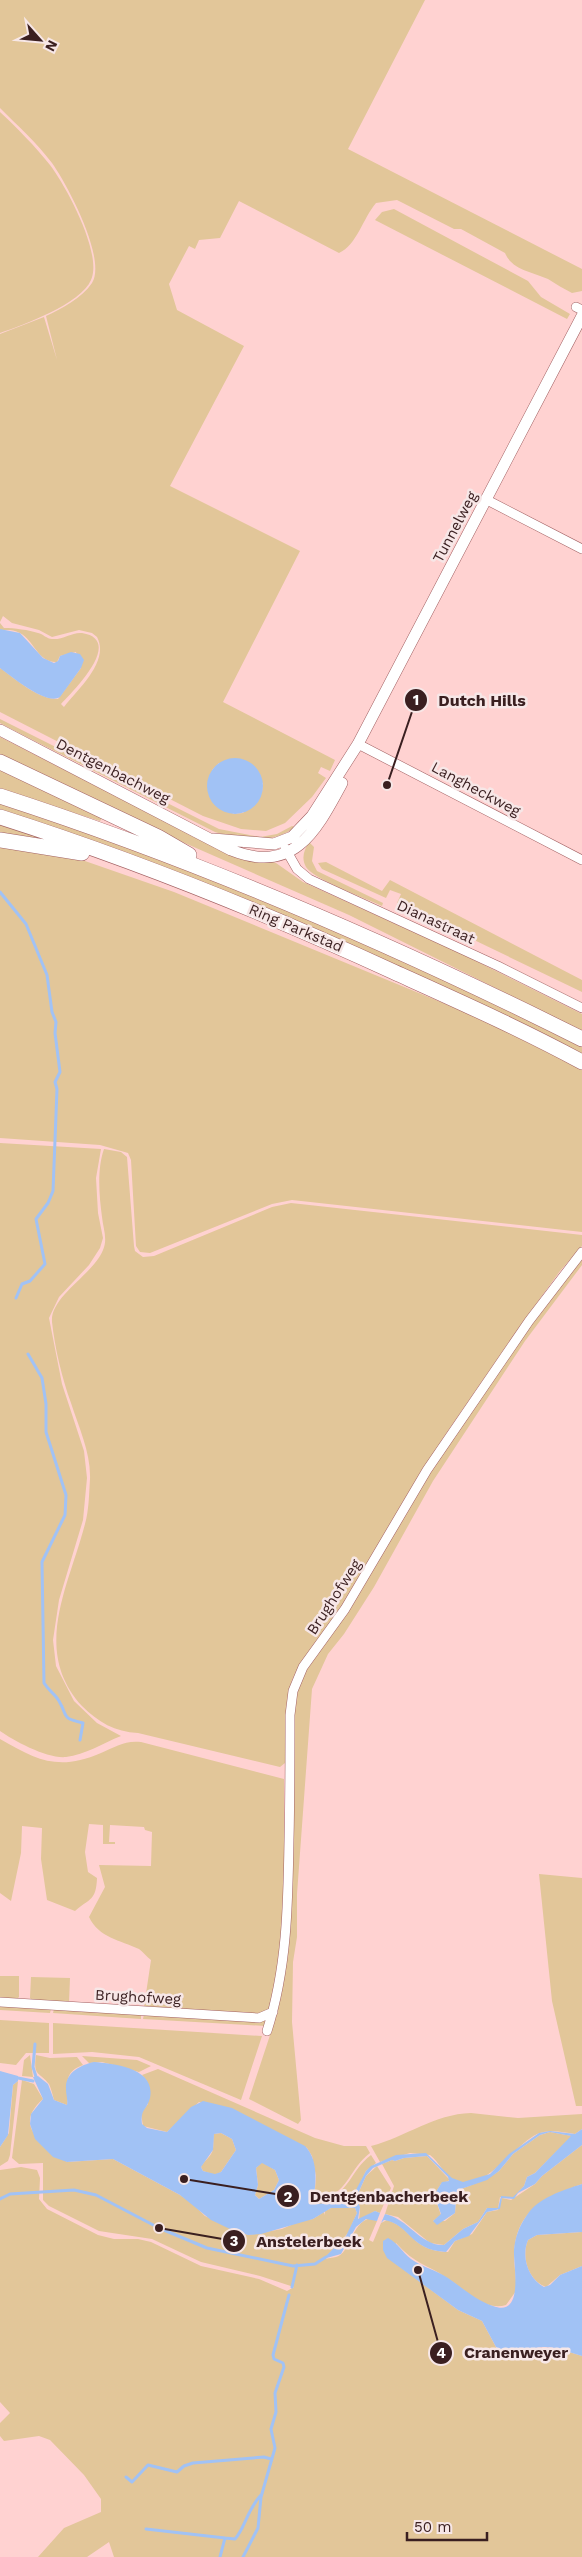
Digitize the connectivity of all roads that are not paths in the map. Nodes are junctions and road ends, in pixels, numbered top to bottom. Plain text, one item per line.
1 (580, 311) edge
2 (487, 500) junction
3 (582, 549) edge
4 (0, 730) edge
5 (356, 747) junction
6 (0, 762) edge
7 (0, 796) edge
8 (0, 817) edge
9 (213, 839) junction
10 (0, 840) edge
11 (282, 842) junction
12 (288, 853) junction
13 (582, 860) edge
14 (126, 861) junction
15 (226, 878) junction
16 (582, 1008) edge
17 (582, 1039) edge
18 (582, 1062) edge
19 (582, 1252) edge
20 (0, 2002) edge
21 (273, 2012) junction
22 (267, 2031) dead end

1 - 2 street, Tunnelweg
2 - 3 street
2 - 5 street, Tunnelweg
4 - 9 street, Dentgenbachweg
5 - 11 street, Tunnelweg
5 - 12 street, Tunnelweg
5 - 13 street, Langheckweg
6 - 15 highway
7 - 15 highway, Ring Parkstad
8 - 14 highway, Ring Parkstad
9 - 11 street, Dentgenbachweg
9 - 12 street, Dentgenbachweg
10 - 14 highway
11 - 12 street
12 - 16 street, Dianastraat
14 - 18 highway, Ring Parkstad
15 - 17 highway, Ring Parkstad
19 - 21 street, Brughofweg
20 - 21 street, Brughofweg
21 - 22 street, Brughofweg

